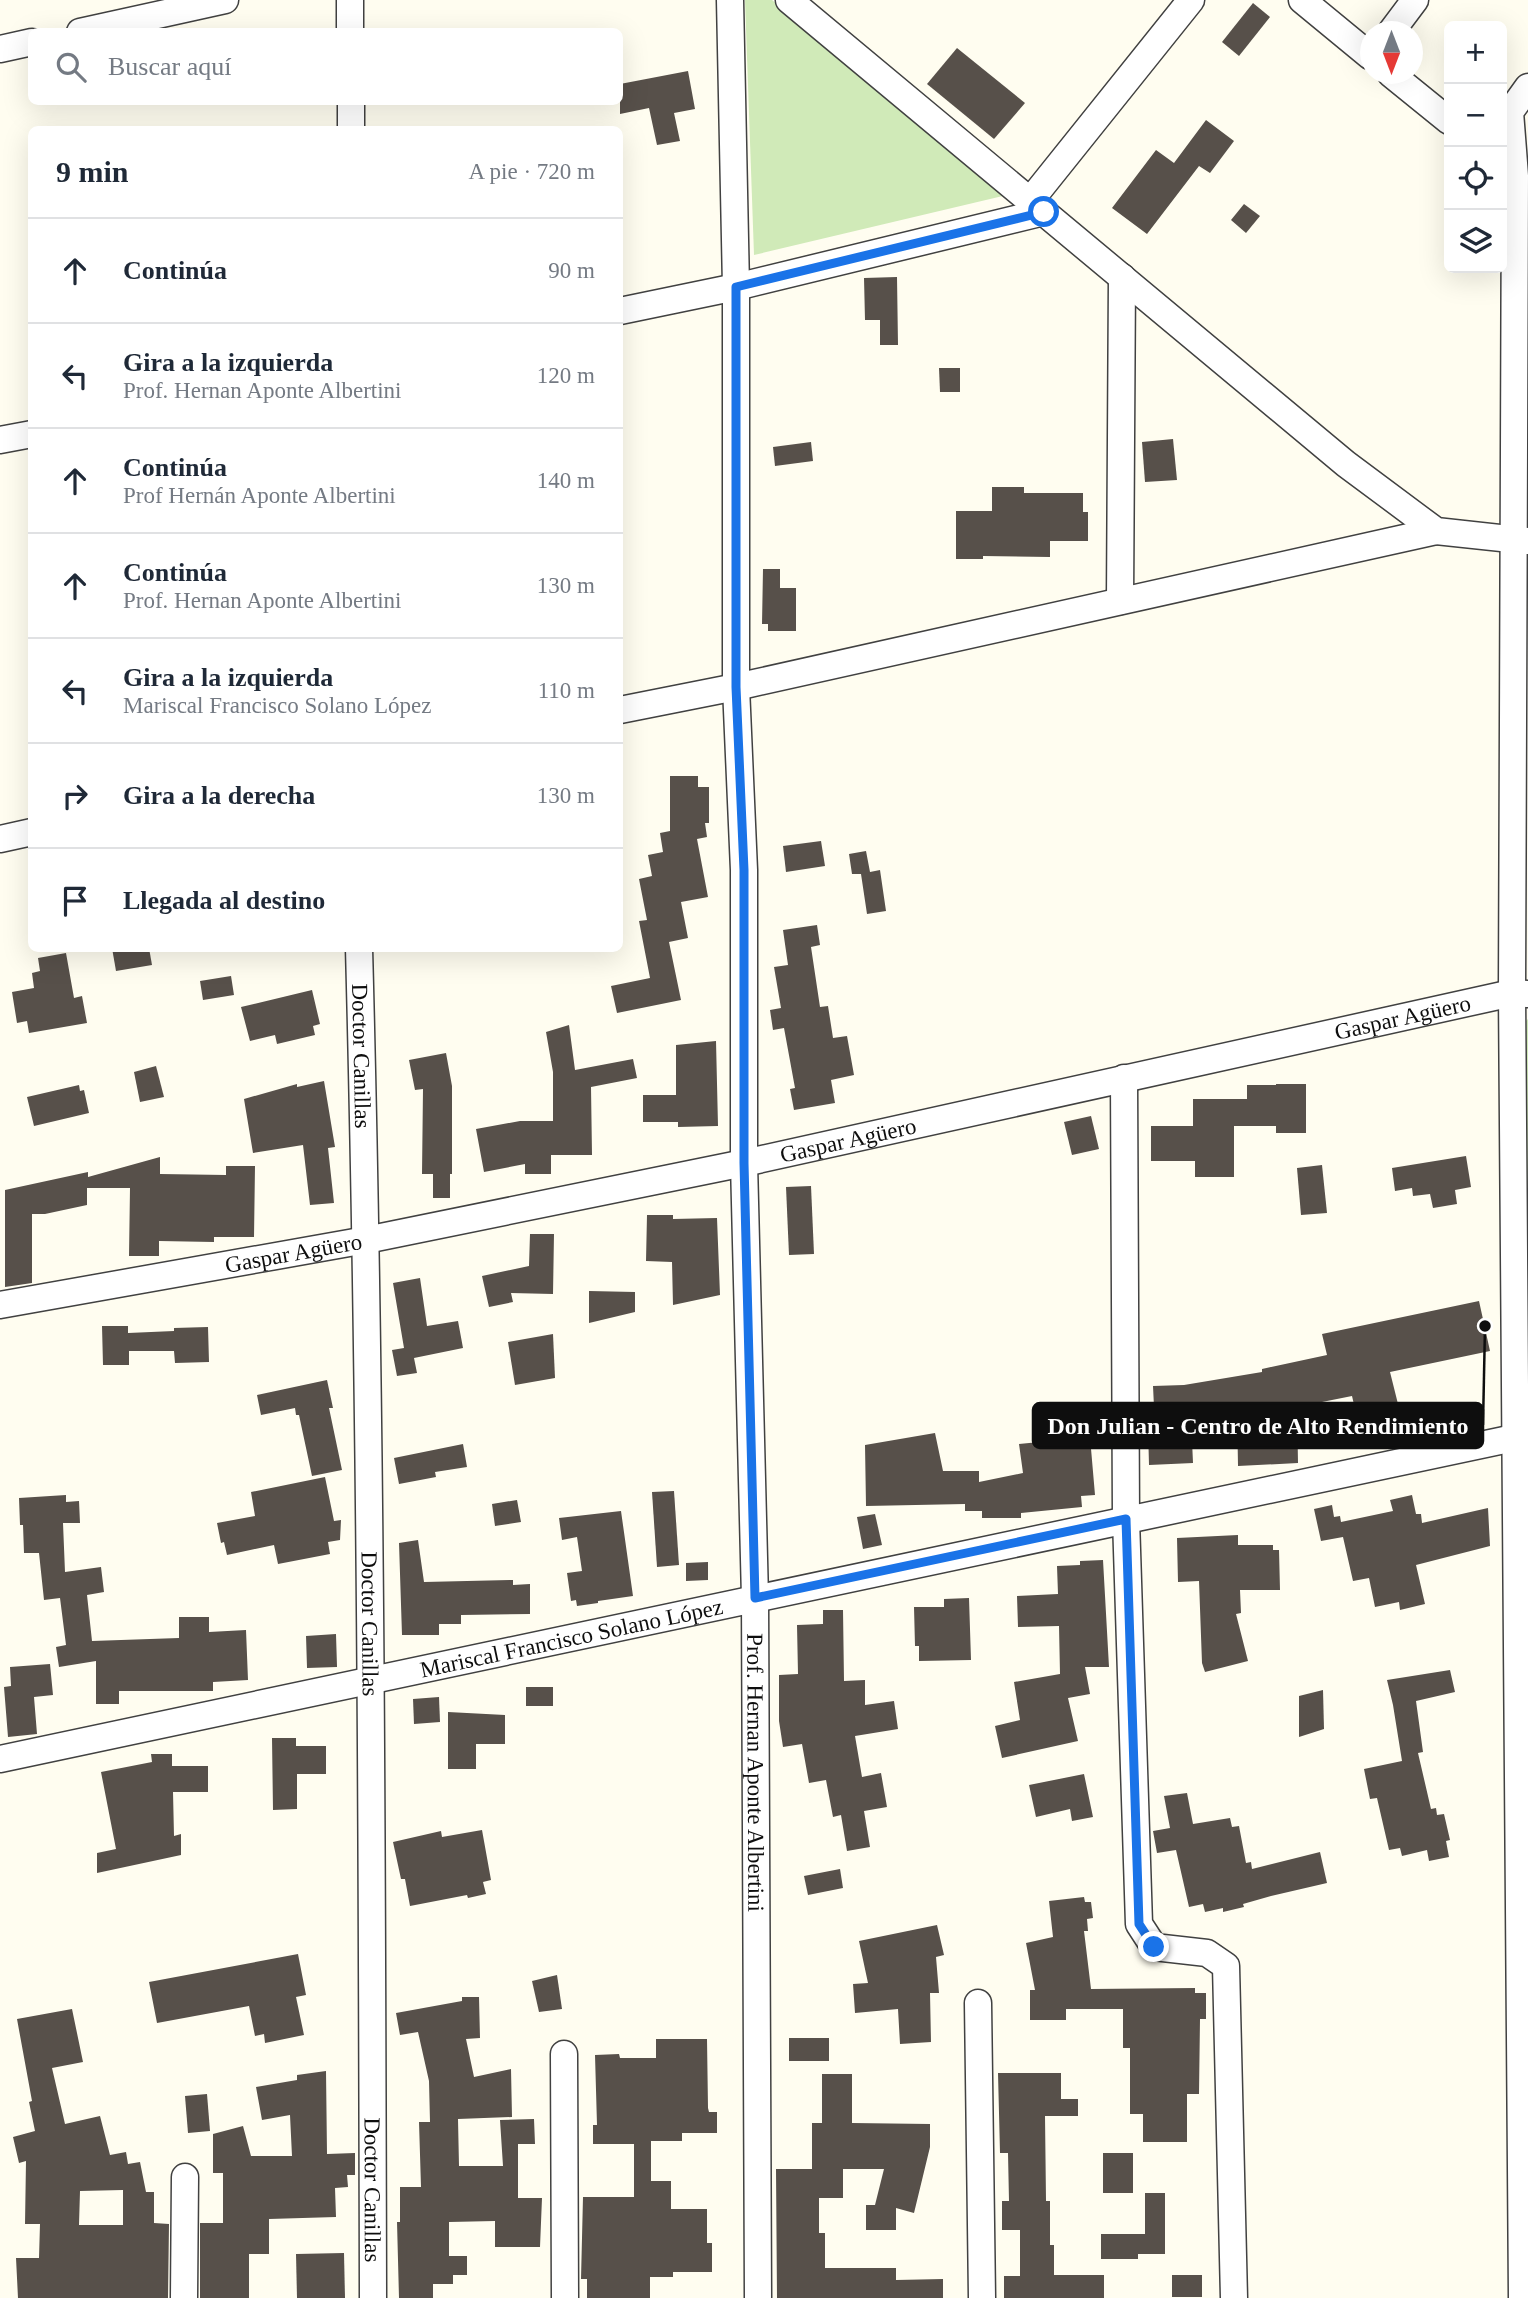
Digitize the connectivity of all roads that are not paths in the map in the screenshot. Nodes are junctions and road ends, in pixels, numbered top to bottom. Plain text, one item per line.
1 (225, 0) edge
2 (350, 0) edge
3 (730, 0) edge
4 (789, 0) edge
5 (1191, 0) edge
6 (1302, 0) edge
7 (1415, 0) edge
8 (1399, 21) edge
9 (98, 28) edge
10 (350, 28) edge
11 (28, 43) edge
12 (1360, 48) edge
13 (0, 49) edge
14 (1403, 84) edge
15 (1528, 87) edge
16 (351, 105) edge
17 (1444, 117) edge
18 (351, 126) edge
19 (1515, 175) edge
20 (1037, 206) junction
21 (1122, 277) junction
22 (736, 287) junction
23 (623, 310) edge
24 (28, 435) edge
25 (0, 440) edge
26 (1436, 531) junction
27 (1520, 541) edge
28 (1120, 601) junction
29 (736, 687) junction
30 (623, 709) edge
31 (28, 833) edge
32 (0, 839) edge
33 (359, 952) edge
34 (1520, 994) edge
35 (1124, 1078) junction
36 (744, 1163) junction
37 (366, 1240) junction
38 (0, 1305) edge
39 (1521, 1436) edge
40 (1126, 1519) junction
41 (755, 1598) junction
42 (371, 1680) junction
43 (1523, 1686) edge
44 (0, 1759) edge
45 (1523, 1912) edge
46 (978, 2003) dead end
47 (564, 2054) dead end
48 (185, 2177) dead end
49 (184, 2298) edge
50 (373, 2298) edge
51 (565, 2298) edge
52 (758, 2298) edge
53 (982, 2298) edge
54 (1234, 2298) edge
55 (1522, 2298) edge

1 - 9 street
2 - 10 street
3 - 22 street
4 - 20 street
5 - 20 street
6 - 12 street
7 - 8 street
11 - 13 street
14 - 17 street
15 - 19 street
16 - 18 street
19 - 27 street
20 - 21 street
20 - 22 street
21 - 26 street
21 - 28 street
22 - 23 street
22 - 29 street
24 - 25 street
26 - 27 street
26 - 28 street
27 - 34 street
28 - 29 street
29 - 30 street
29 - 36 street, Prof. Hernan Aponte Albertini
31 - 32 street
33 - 37 street, Doctor Canillas
34 - 35 street, Gaspar Agüero
34 - 39 street
35 - 36 street, Gaspar Agüero
35 - 40 street
36 - 37 street, Gaspar Agüero
36 - 41 street, Prof. Hernan Aponte Albertini
37 - 38 street, Gaspar Agüero
37 - 42 street, Doctor Canillas
39 - 40 street, Mariscal Francisco Solano López
39 - 43 street
40 - 41 street, Mariscal Francisco Solano López
40 - 54 street
41 - 42 street, Mariscal Francisco Solano López
41 - 52 street, Prof. Hernan Aponte Albertini
42 - 44 street, Mariscal Francisco Solano López
42 - 50 street, Doctor Canillas
43 - 45 street
45 - 55 street
46 - 53 street
47 - 51 street
48 - 49 street

